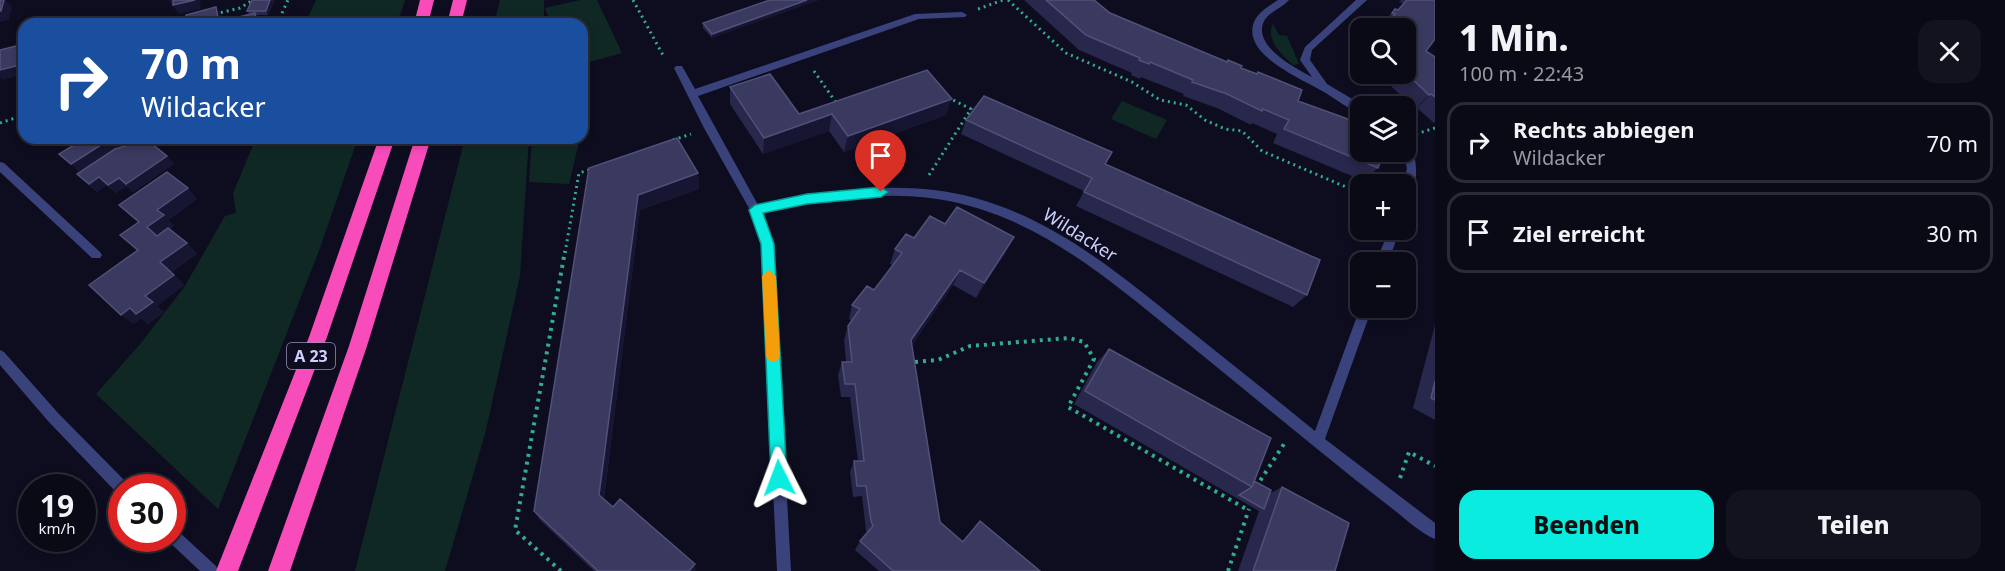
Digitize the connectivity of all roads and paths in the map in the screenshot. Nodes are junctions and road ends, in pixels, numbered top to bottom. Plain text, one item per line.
1 (253, 0) edge
2 (288, 0) edge
3 (427, 0) edge
4 (460, 0) edge
5 (633, 0) edge
6 (1003, 0) edge
7 (1008, 0) edge
8 (1284, 0) edge
9 (1362, 0) edge
10 (962, 15) joint
11 (208, 16) edge
12 (280, 18) edge
13 (422, 18) edge
14 (456, 18) edge
15 (803, 56) junction
16 (679, 68) joint
17 (1327, 90) junction
18 (940, 93) edge
19 (692, 94) junction
20 (1350, 103) edge
21 (841, 110) edge
22 (18, 117) edge
23 (0, 123) edge
24 (709, 128) junction
25 (1435, 128) edge
26 (1416, 134) edge
27 (666, 143) edge
28 (385, 144) edge
29 (421, 144) edge
30 (0, 166) edge
31 (601, 166) edge
32 (929, 175) dead end
33 (1350, 190) edge
34 (755, 210) junction
35 (96, 255) dead end
36 (1362, 318) edge
37 (0, 356) edge
38 (915, 362) edge
39 (1318, 440) junction
40 (1284, 444) dead end
41 (1435, 466) edge
42 (108, 474) edge
43 (1399, 482) dead end
44 (1256, 487) edge
45 (1435, 532) edge
46 (186, 549) edge
47 (211, 571) edge
48 (227, 571) edge
49 (279, 571) edge
50 (561, 571) edge
51 (784, 571) edge
52 (1227, 571) edge

1 - 11 path
2 - 12 path
3 - 13 highway
4 - 14 highway
5 - 16 path
6 - 10 path
7 - 33 path
8 - 17 street
9 - 17 street
10 - 15 street
15 - 19 street
15 - 21 path
16 - 19 street
17 - 20 street
18 - 32 path
19 - 24 street
22 - 23 path
24 - 27 path
24 - 34 street
25 - 26 path
28 - 48 highway, A 23
29 - 49 highway, A 23
30 - 35 street
31 - 50 path
34 - 39 street, Wildacker
34 - 51 street
36 - 39 street
37 - 42 street
38 - 52 path
39 - 45 street, Wildacker
40 - 44 path
41 - 43 path
46 - 47 street

